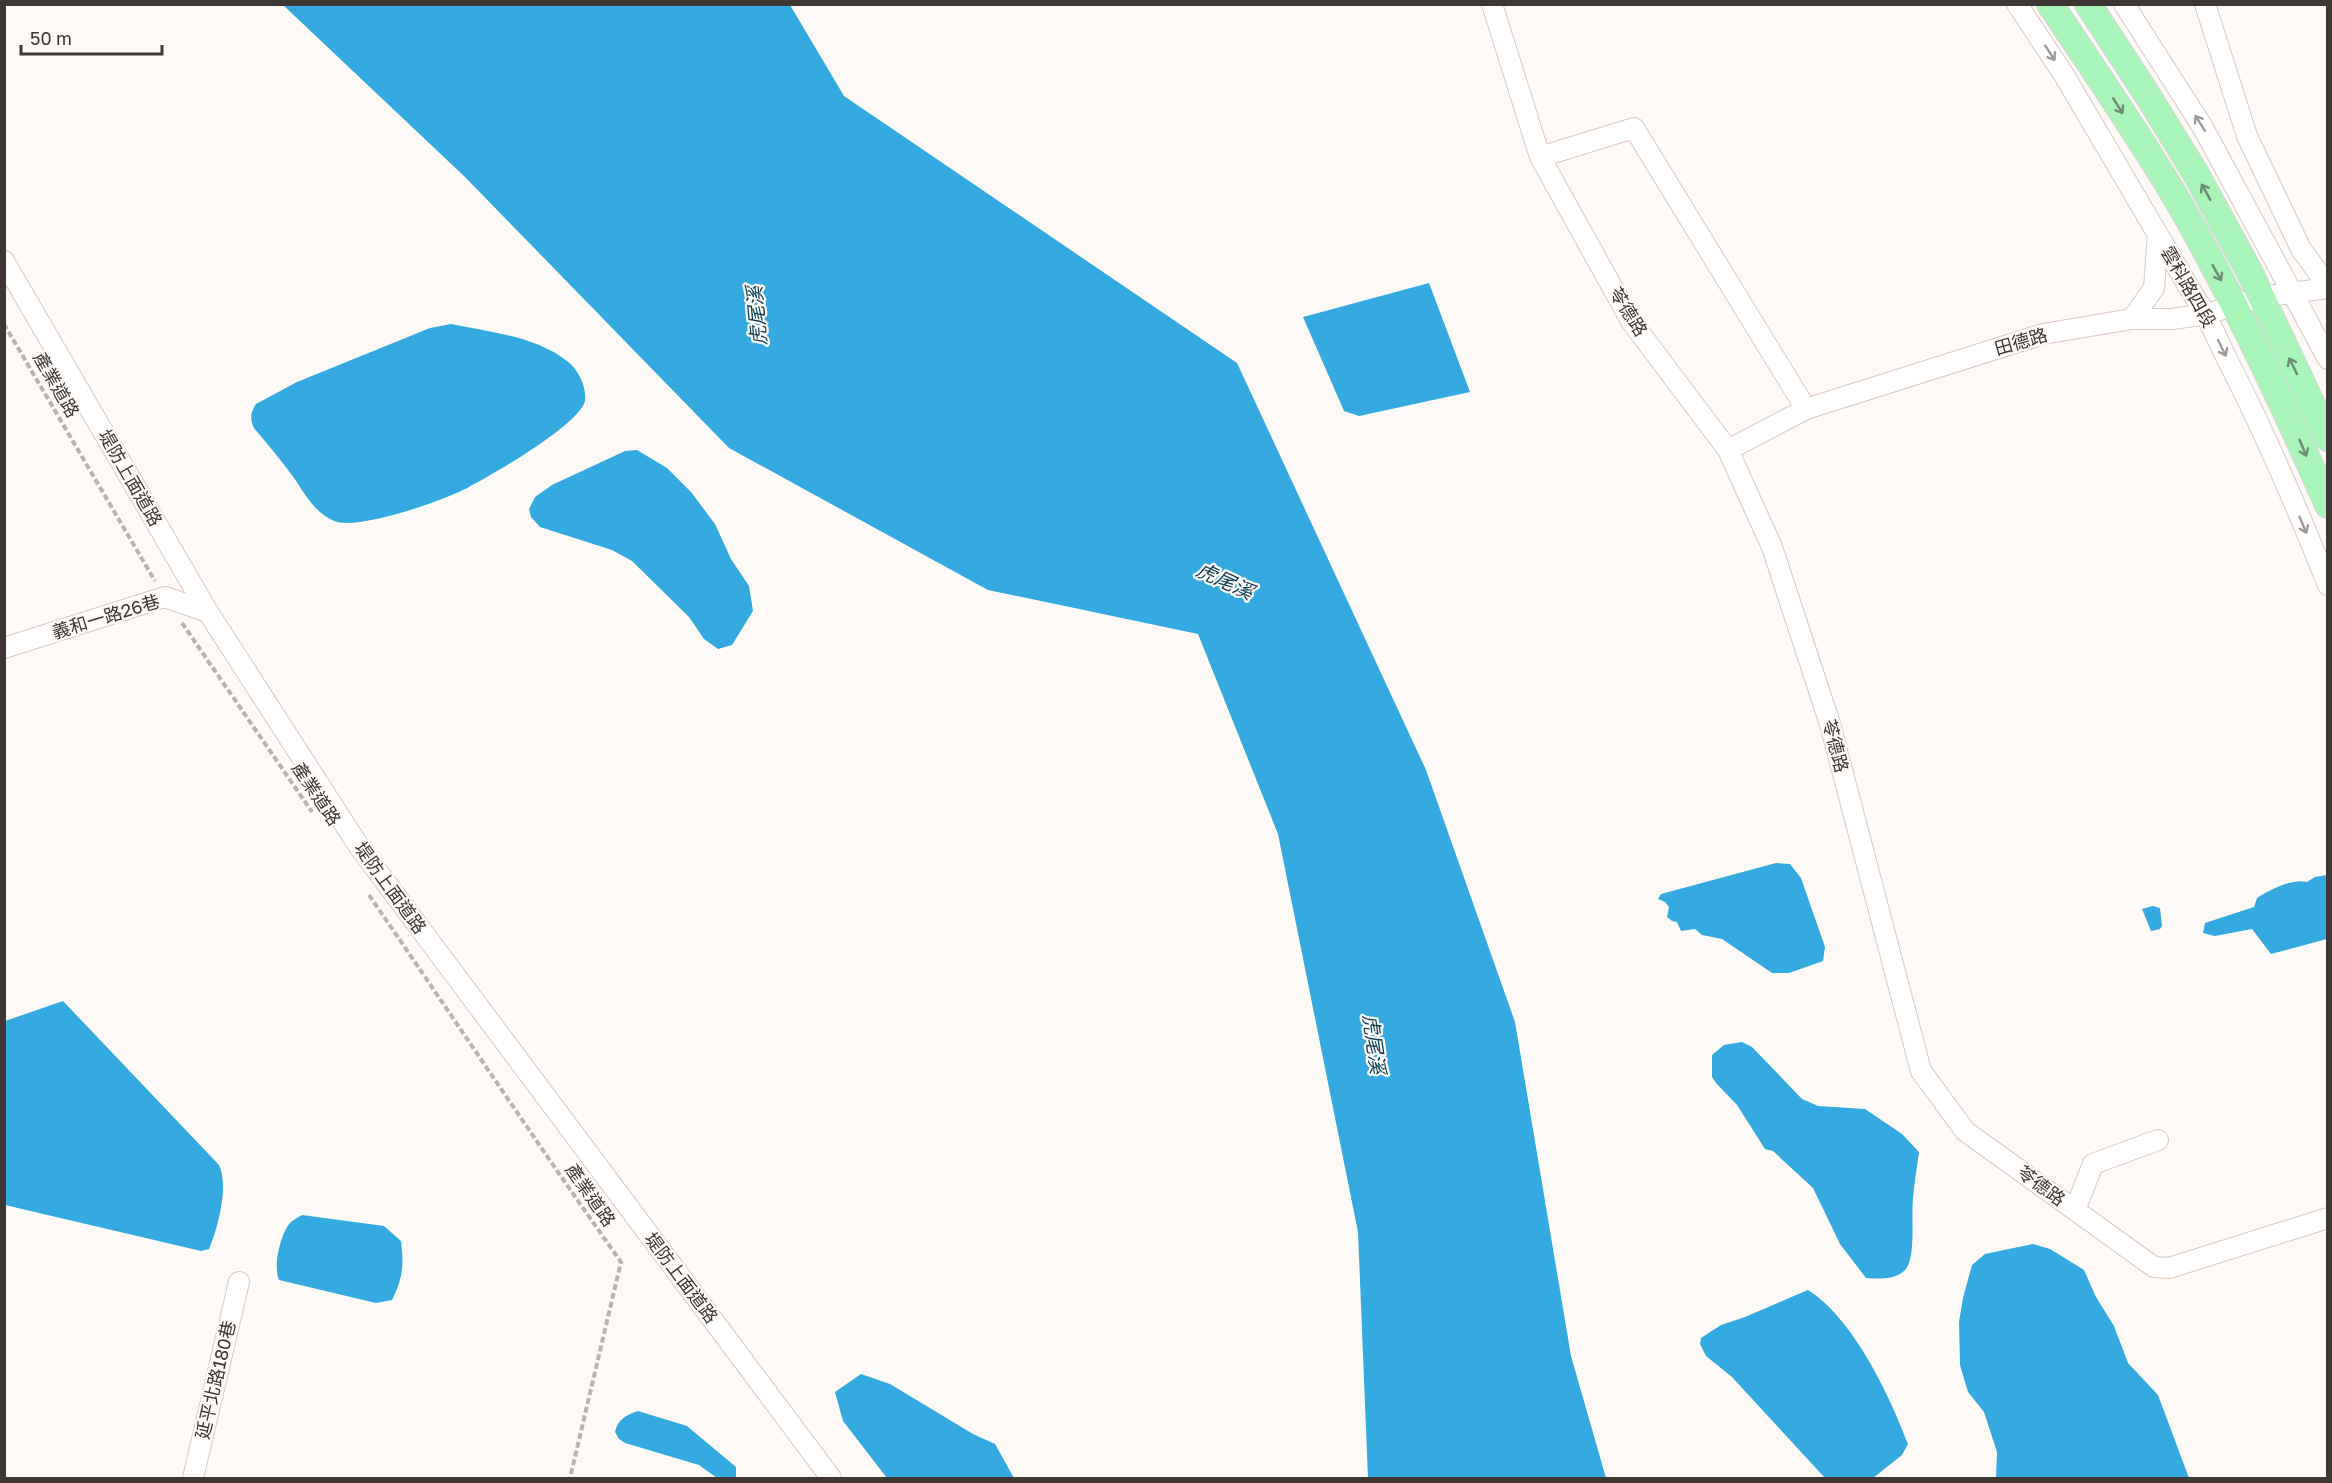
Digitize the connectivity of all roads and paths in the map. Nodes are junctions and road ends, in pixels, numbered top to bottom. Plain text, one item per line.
1 (1492, 4) edge
2 (2017, 4) edge
3 (2050, 4) edge
4 (2088, 4) edge
5 (2124, 4) edge
6 (2205, 4) edge
7 (1540, 157) junction
8 (2158, 235) junction
9 (4, 261) edge
10 (2328, 287) edge
11 (2293, 293) junction
12 (2260, 297) junction
13 (2234, 306) junction
14 (2207, 314) junction
15 (2132, 319) junction
16 (4, 324) edge
17 (2328, 359) edge
18 (1806, 409) junction
19 (2328, 438) edge
20 (1728, 450) junction
21 (2328, 505) edge
22 (2328, 585) edge
23 (165, 597) junction
24 (208, 612) junction
25 (4, 648) edge
26 (316, 818) dead end
27 (369, 895) dead end
28 (2158, 1140) dead end
29 (2075, 1210) junction
30 (2328, 1218) edge
31 (239, 1282) dead end
32 (193, 1479) edge
33 (570, 1479) edge
34 (831, 1479) edge

1 - 7 street, 苓德路
2 -> 8 street, 雲科路四段
3 -> 13 main road, 雲科路四段
12 -> 4 main road
11 -> 5 street
6 - 10 street
7 - 18 street
7 - 20 street, 苓德路
8 - 14 street, 雲科路四段
8 - 15 street
9 - 24 street, 堤防上面道路
10 - 11 street, 田德路
11 - 12 street, 田德路
11 - 17 street
12 - 13 street, 田德路
19 -> 12 main road
13 - 14 street, 田德路
13 -> 21 main road, 雲科路四段
14 - 15 street, 田德路
14 -> 22 street, 雲科路四段
15 - 18 street, 田德路
16 - 23 path, 產業道路
18 - 20 street, 田德路
20 - 29 street, 苓德路
23 - 24 street, 義和一路26巷
23 - 25 street, 義和一路26巷
23 - 26 path, 產業道路
24 - 34 street, 堤防上面道路
27 - 33 path, 產業道路
28 - 29 street
29 - 30 street, 苓德路
31 - 32 street, 延平北路180巷

